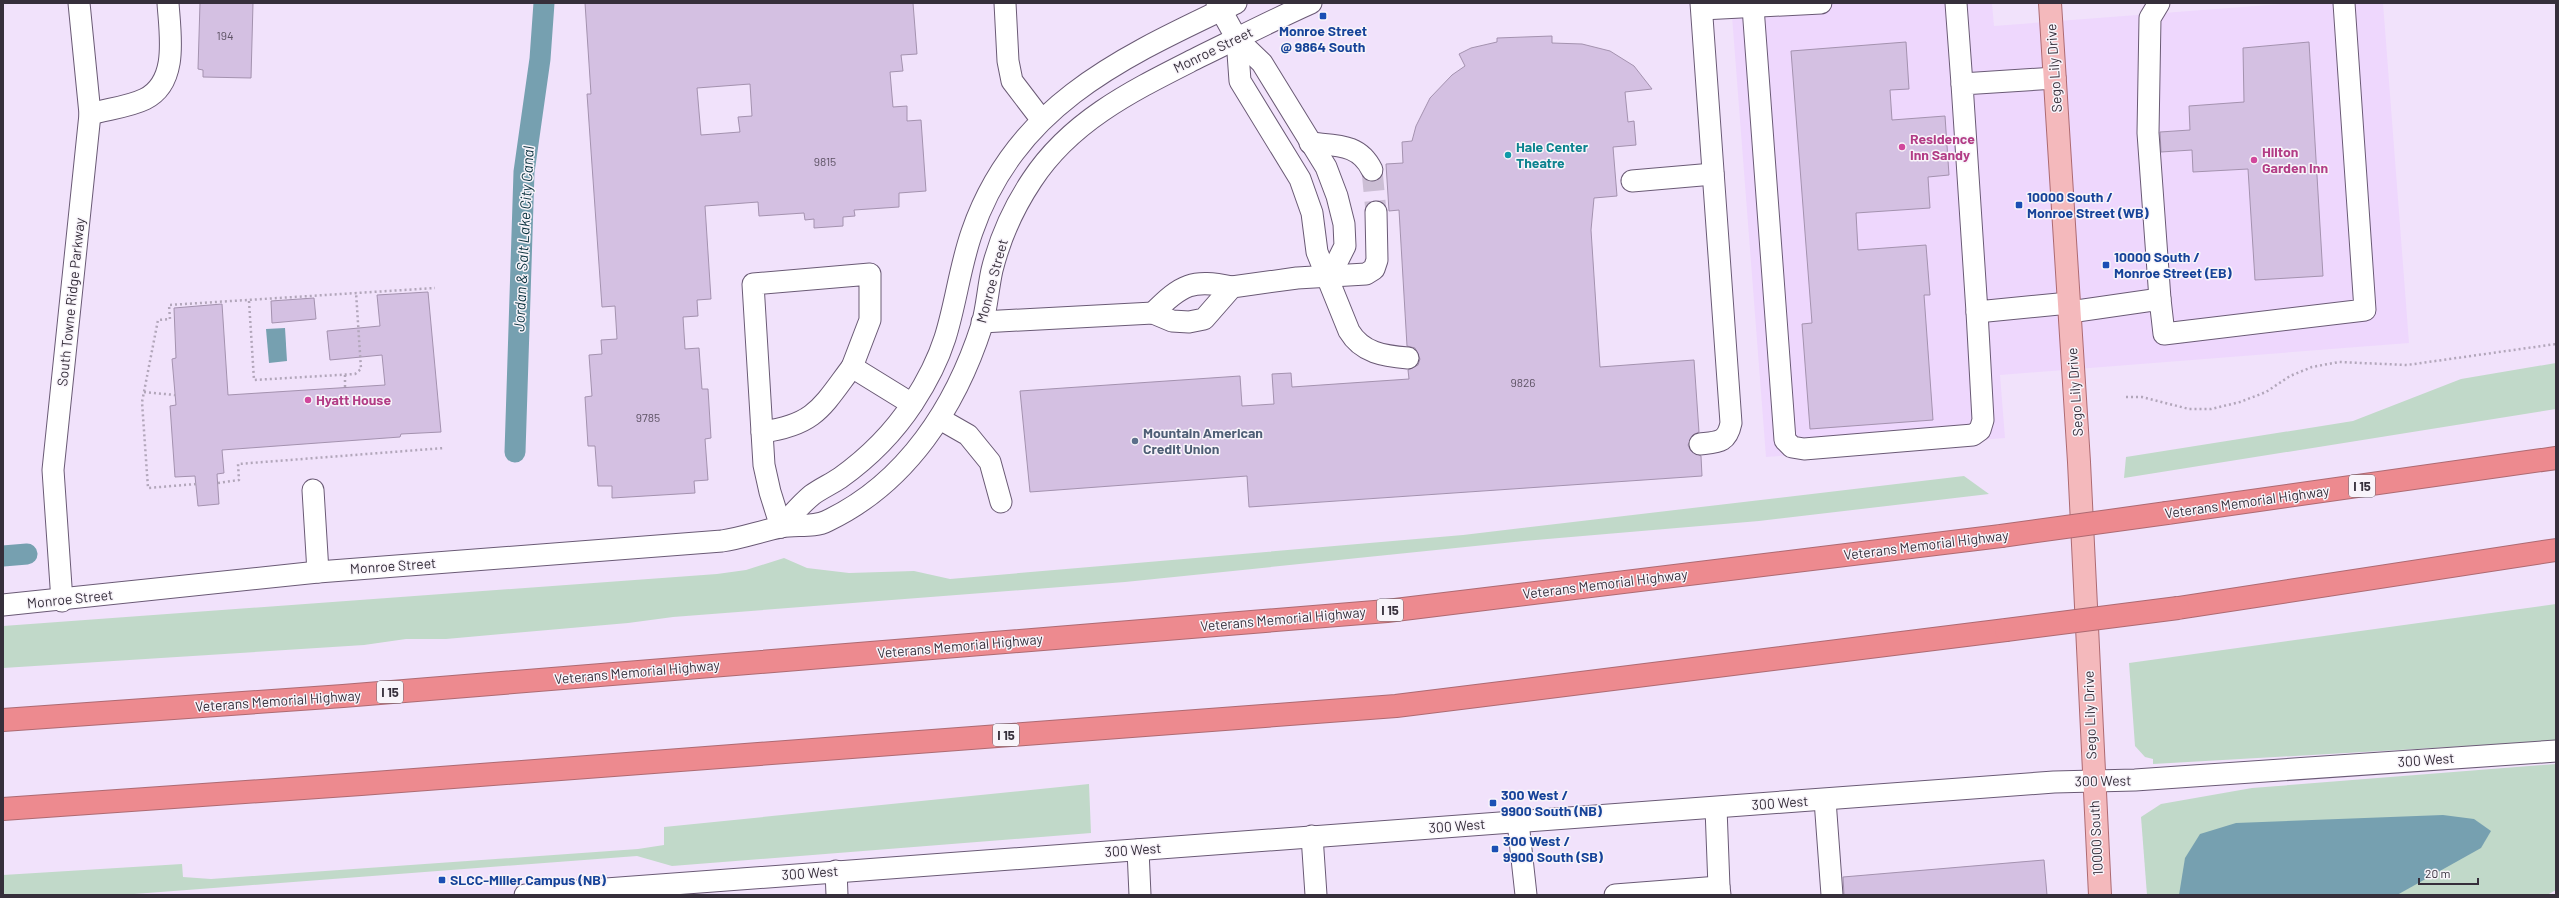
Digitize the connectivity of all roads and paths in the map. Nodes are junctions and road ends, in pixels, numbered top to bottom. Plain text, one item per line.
1 (79, 3) edge
2 (168, 3) edge
3 (1004, 3) edge
4 (1311, 3) edge
5 (1821, 3) edge
6 (1956, 3) edge
7 (2050, 3) edge
8 (2159, 3) edge
9 (2344, 3) edge
10 (1225, 5) edge
11 (1702, 6) edge
12 (1753, 7) junction
13 (1237, 39) junction
14 (2055, 78) junction
15 (1962, 84) junction
16 (90, 114) junction
17 (1041, 120) junction
18 (1312, 146) junction
19 (1291, 162) junction
20 (1372, 170) tunnel mouth
21 (1713, 174) junction
22 (1632, 181) dead end
23 (1376, 212) tunnel mouth
24 (1329, 278) junction
25 (1232, 287) junction
26 (435, 288) dead end
27 (356, 292) junction
28 (2160, 299) junction
29 (249, 301) junction
30 (2070, 307) junction
31 (1977, 312) junction
32 (1153, 313) junction
33 (982, 322) junction
34 (2556, 344) edge
35 (1408, 358) dead end
36 (852, 368) junction
37 (345, 375) junction
38 (345, 388) dead end
39 (144, 392) junction
40 (175, 394) dead end
41 (2126, 397) dead end
42 (912, 404) junction
43 (940, 419) junction
44 (762, 432) junction
45 (1700, 444) dead end
46 (444, 448) dead end
47 (2556, 458) edge
48 (218, 483) dead end
49 (196, 484) dead end
50 (313, 490) dead end
51 (1001, 502) dead end
52 (781, 527) junction
53 (2556, 550) edge
54 (318, 572) junction
55 (62, 601) junction
56 (3, 605) edge
57 (3, 720) edge
58 (2556, 751) edge
59 (2093, 781) junction
60 (1825, 800) junction
61 (1716, 808) junction
62 (3, 809) edge
63 (1518, 822) junction
64 (1312, 836) junction
65 (1138, 850) junction
66 (836, 871) junction
67 (1720, 891) edge
68 (525, 895) edge
69 (837, 895) edge
70 (1140, 895) edge
71 (1316, 895) edge
72 (1526, 895) edge
73 (1615, 895) edge
74 (1832, 895) edge
75 (2100, 895) edge

1 - 16 street, South Towne Ridge Parkway
2 - 16 street
3 - 17 street
4 - 13 street, Monroe Street
5 - 12 street
6 - 15 street
7 - 14 main road, Sego Lily Drive
8 - 28 street
9 - 28 street
10 - 13 street
10 - 17 street, Monroe Street
11 - 12 street
11 - 21 street
12 - 31 street
13 - 18 street
13 - 19 street
13 - 33 street, Monroe Street
14 - 15 street
14 - 30 main road, Sego Lily Drive
15 - 31 street
16 - 55 street, South Towne Ridge Parkway
17 - 42 street, Monroe Street
18 - 19 street
18 - 20 street
18 - 24 street
19 - 24 street
21 - 22 street
21 - 45 street
23 - 24 street
24 - 25 street
24 - 35 street
25 - 32 street
25 - 32 street
26 - 27 path
27 - 29 path
27 - 37 path
28 - 30 street
29 - 37 path
29 - 39 path
30 - 31 street
30 - 59 main road, Sego Lily Drive
32 - 33 street
33 - 43 street, Monroe Street
34 - 41 path
36 - 42 street
36 - 44 street
36 - 44 street
37 - 38 path
39 - 40 path
39 - 49 path
42 - 52 street, Monroe Street
43 - 51 street
43 - 52 street, Monroe Street
44 - 52 street
46 - 48 path
47 - 57 highway, Veterans Memorial Highway / I 15, bridge
50 - 54 street
52 - 54 street, Monroe Street
53 - 62 highway, I 15, bridge
54 - 55 street, Monroe Street
55 - 56 street, Monroe Street
58 - 59 street, 300 West
59 - 60 street, 300 West
59 - 75 main road, 10000 South
60 - 61 street, 300 West
60 - 74 street
61 - 63 street, 300 West
61 - 67 street
63 - 64 street, 300 West
63 - 72 street
64 - 65 street, 300 West
64 - 71 street
65 - 66 street, 300 West
65 - 70 street
66 - 68 street, 300 West
66 - 69 street
67 - 73 street

